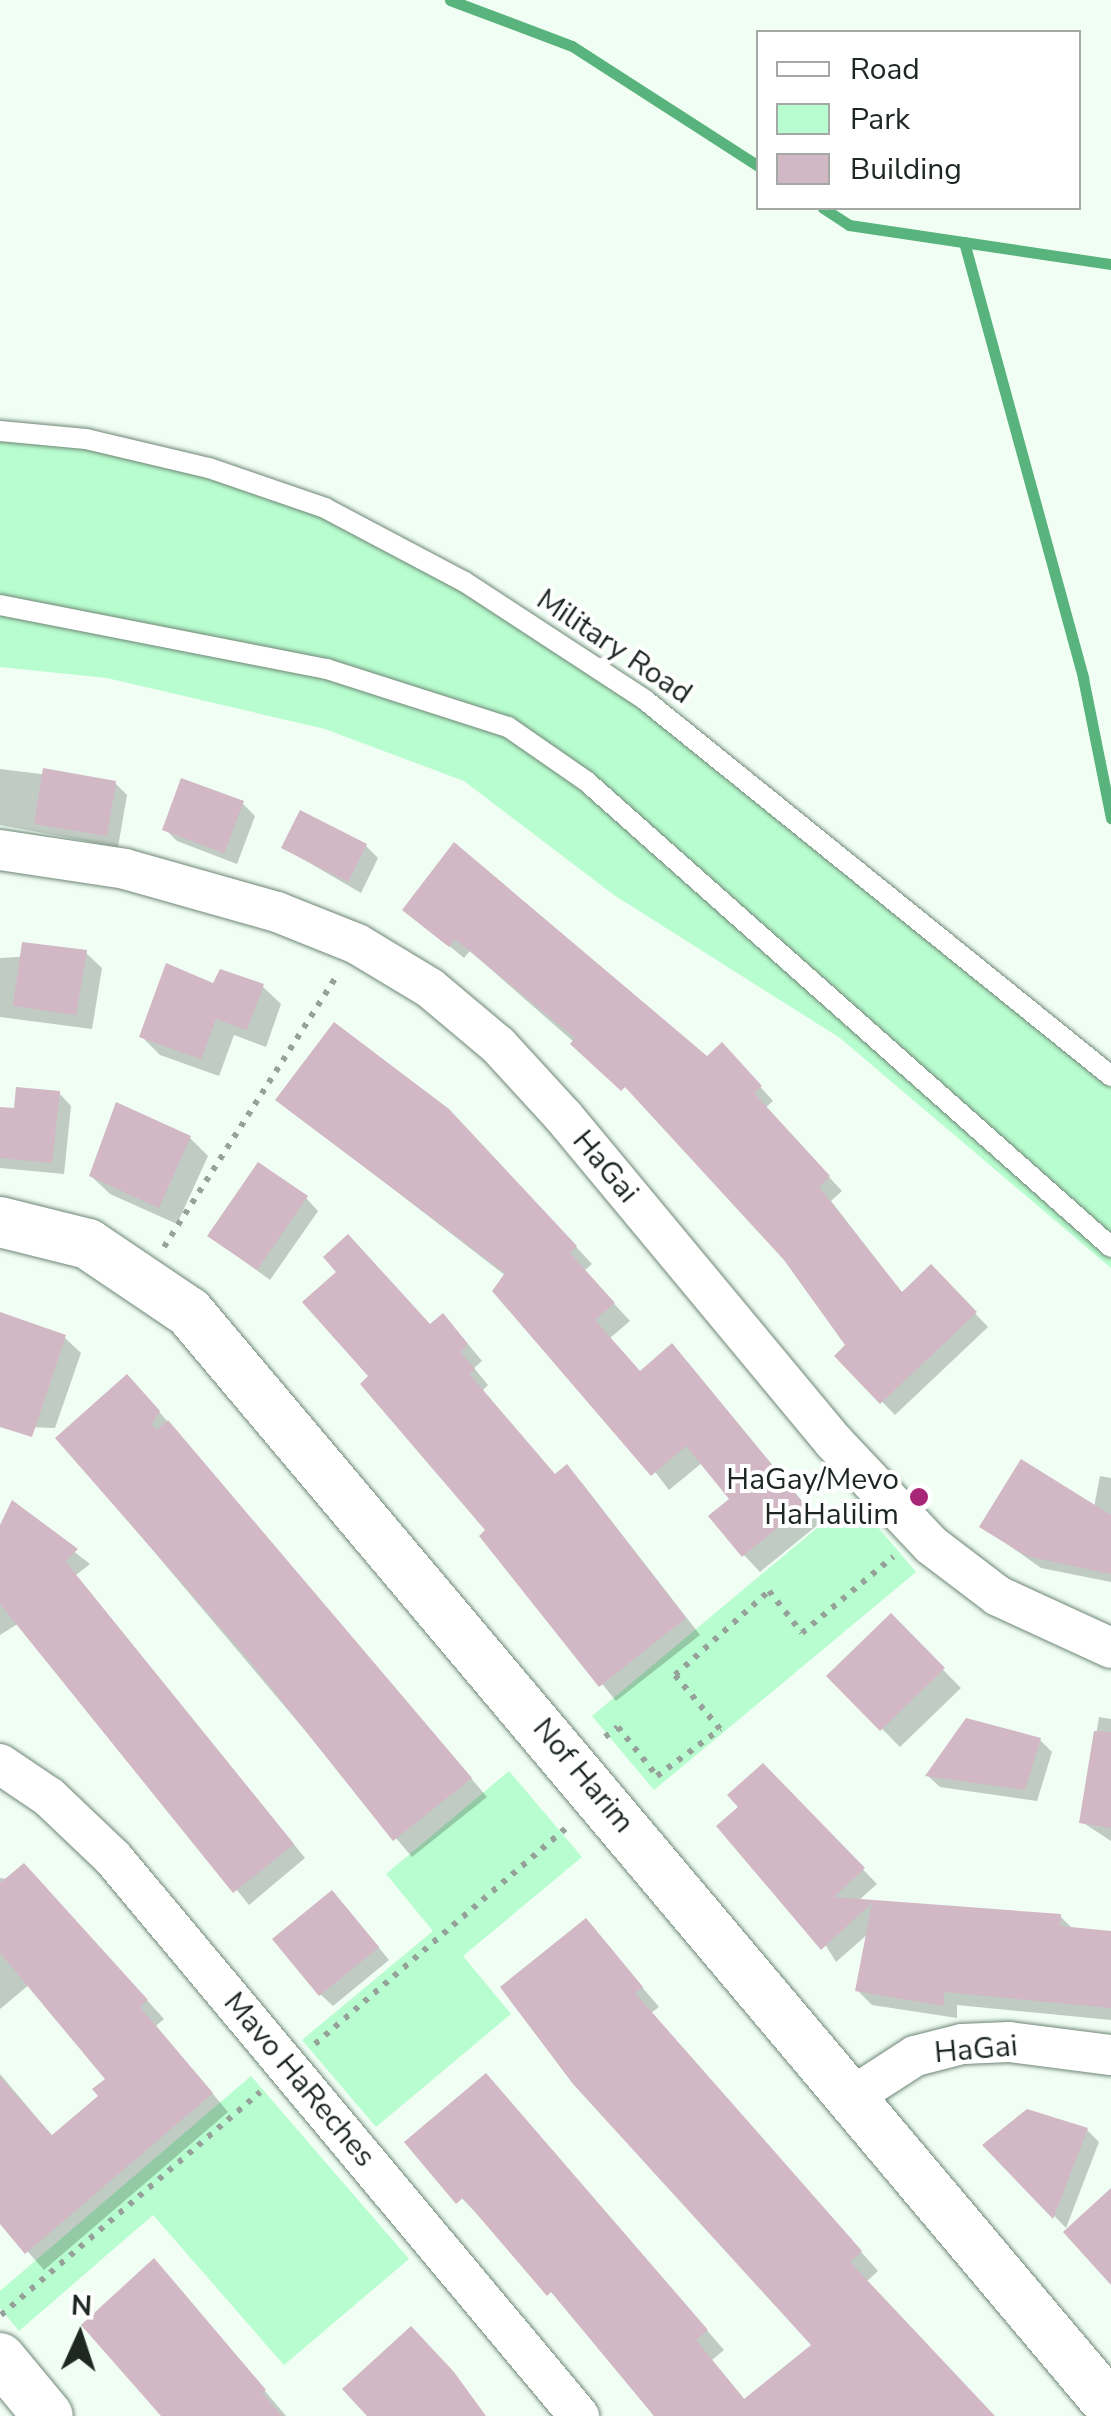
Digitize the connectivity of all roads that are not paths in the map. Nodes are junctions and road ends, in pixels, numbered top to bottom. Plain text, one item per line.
1 (0, 430) edge
2 (0, 605) edge
3 (0, 850) edge
4 (1111, 1076) edge
5 (0, 1222) edge
6 (1111, 1247) edge
7 (1111, 1648) edge
8 (0, 1764) edge
9 (1111, 2055) edge
10 (853, 2096) junction
11 (0, 2358) edge
12 (1111, 2406) edge
13 (48, 2416) edge
14 (579, 2416) edge

1 - 4 lane, Military Road
2 - 6 lane
3 - 7 street, HaGai
5 - 10 street, Nof Harim
8 - 14 street, Mavo HaReches
9 - 10 street, HaGai
10 - 12 street, Nof Harim
11 - 13 street

